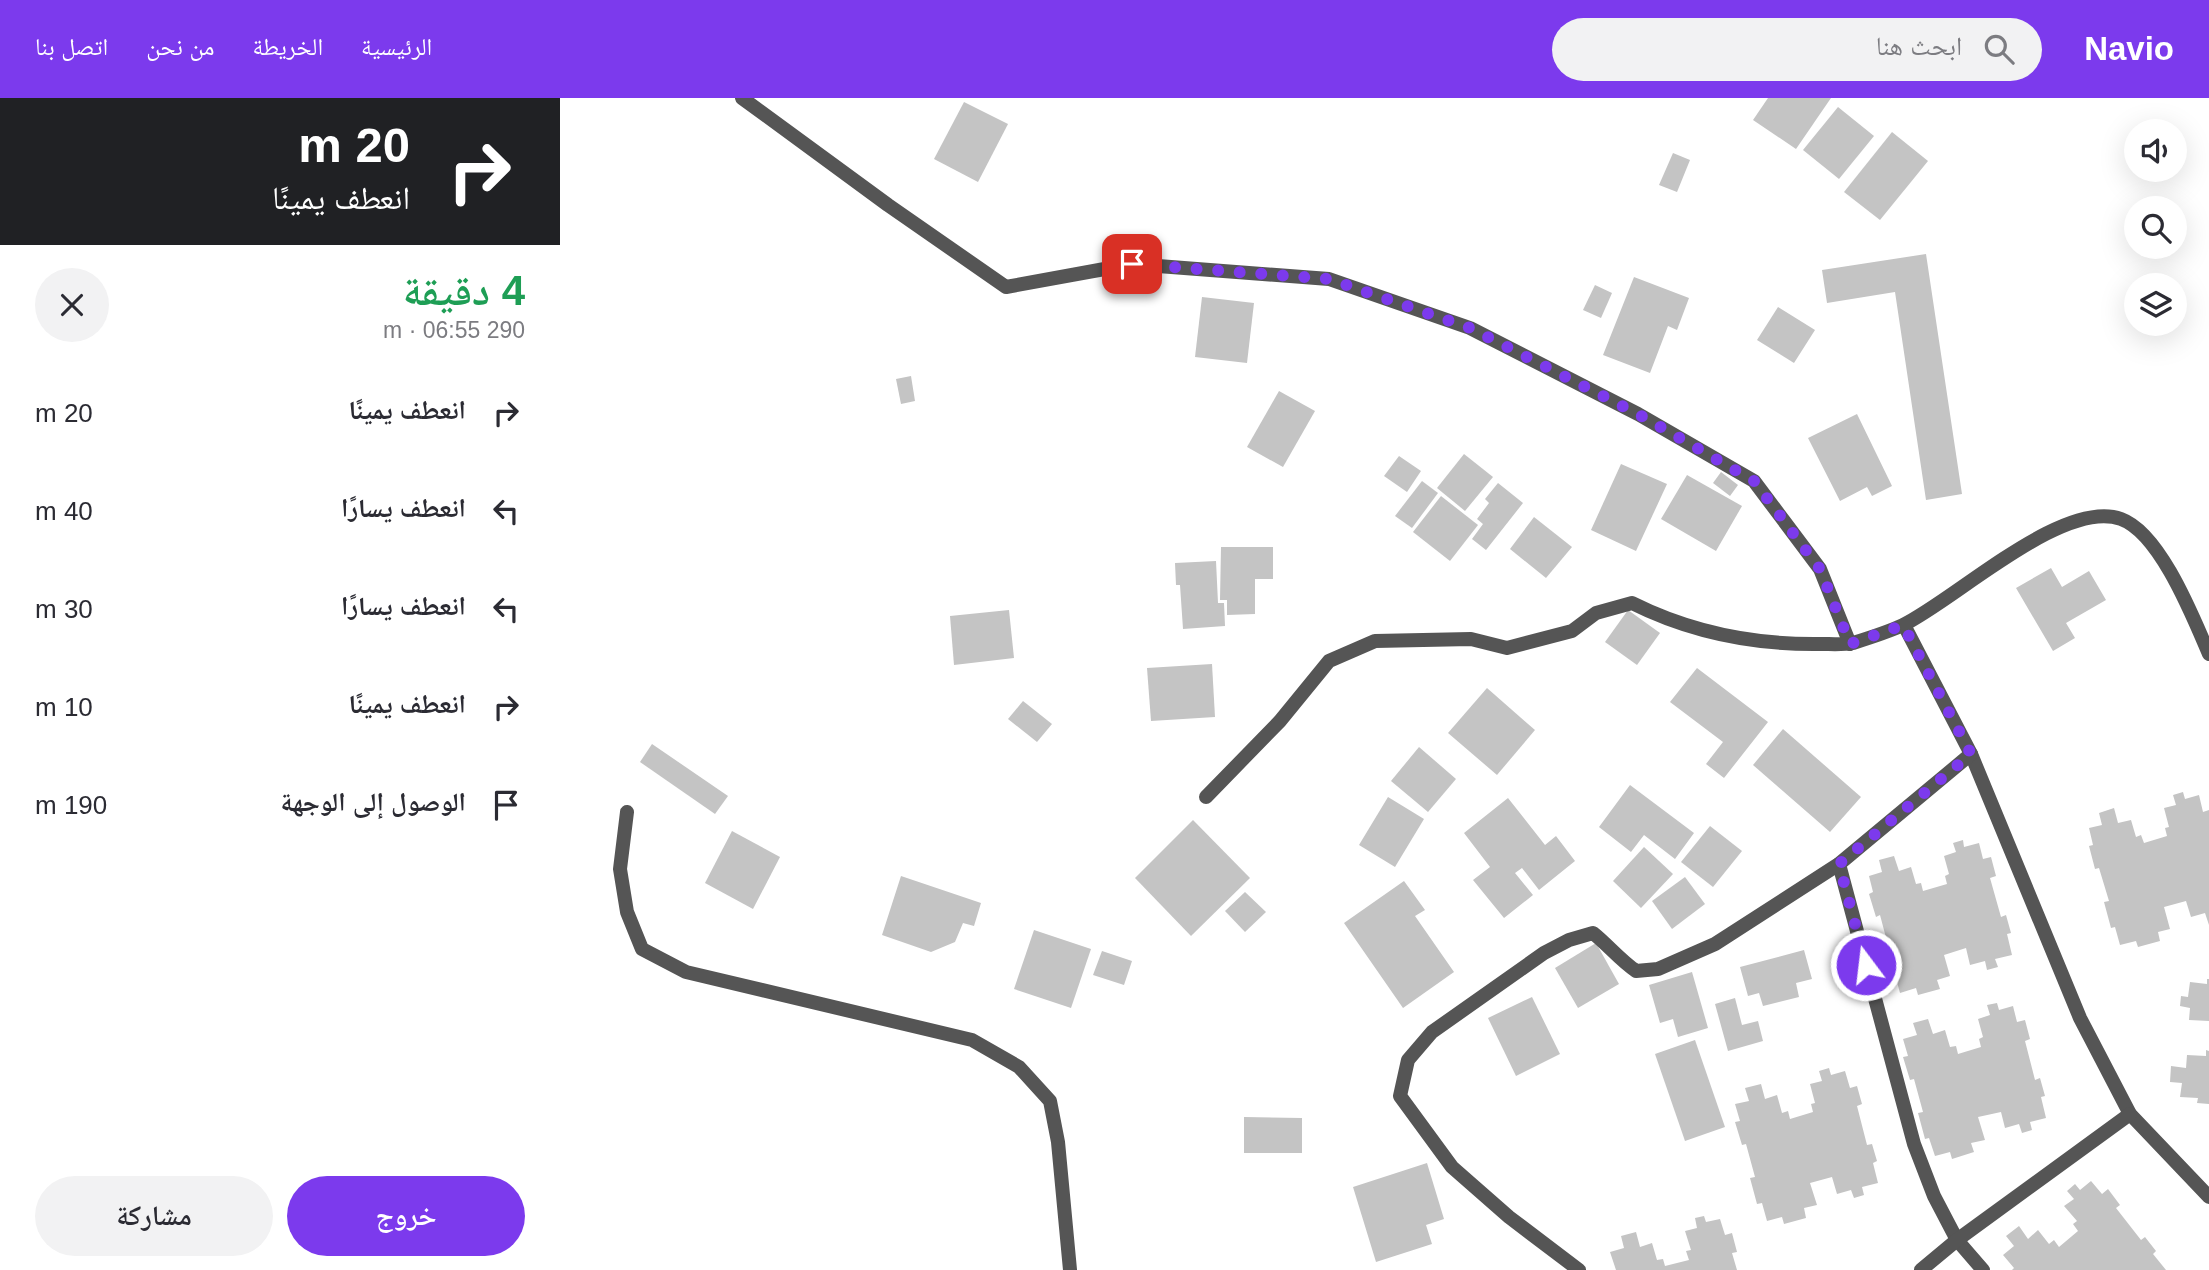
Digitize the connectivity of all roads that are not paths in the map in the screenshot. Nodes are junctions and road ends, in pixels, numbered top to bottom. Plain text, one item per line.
1 (742, 98) edge
2 (1903, 625) junction
3 (1850, 644) junction
4 (2209, 654) edge
5 (1971, 754) junction
6 (1206, 797) dead end
7 (627, 812) dead end
8 (1839, 864) junction
9 (2130, 1114) junction
10 (2209, 1197) edge
11 (1957, 1240) junction
12 (1070, 1270) edge
13 (1579, 1270) edge
14 (1921, 1270) edge
15 (1983, 1270) edge

1 - 3 street
2 - 3 street
2 - 4 street
2 - 5 street
3 - 6 street
5 - 8 street
5 - 9 street
7 - 12 street
8 - 11 street
8 - 13 street
9 - 10 street
9 - 11 street
11 - 14 street
11 - 15 street

